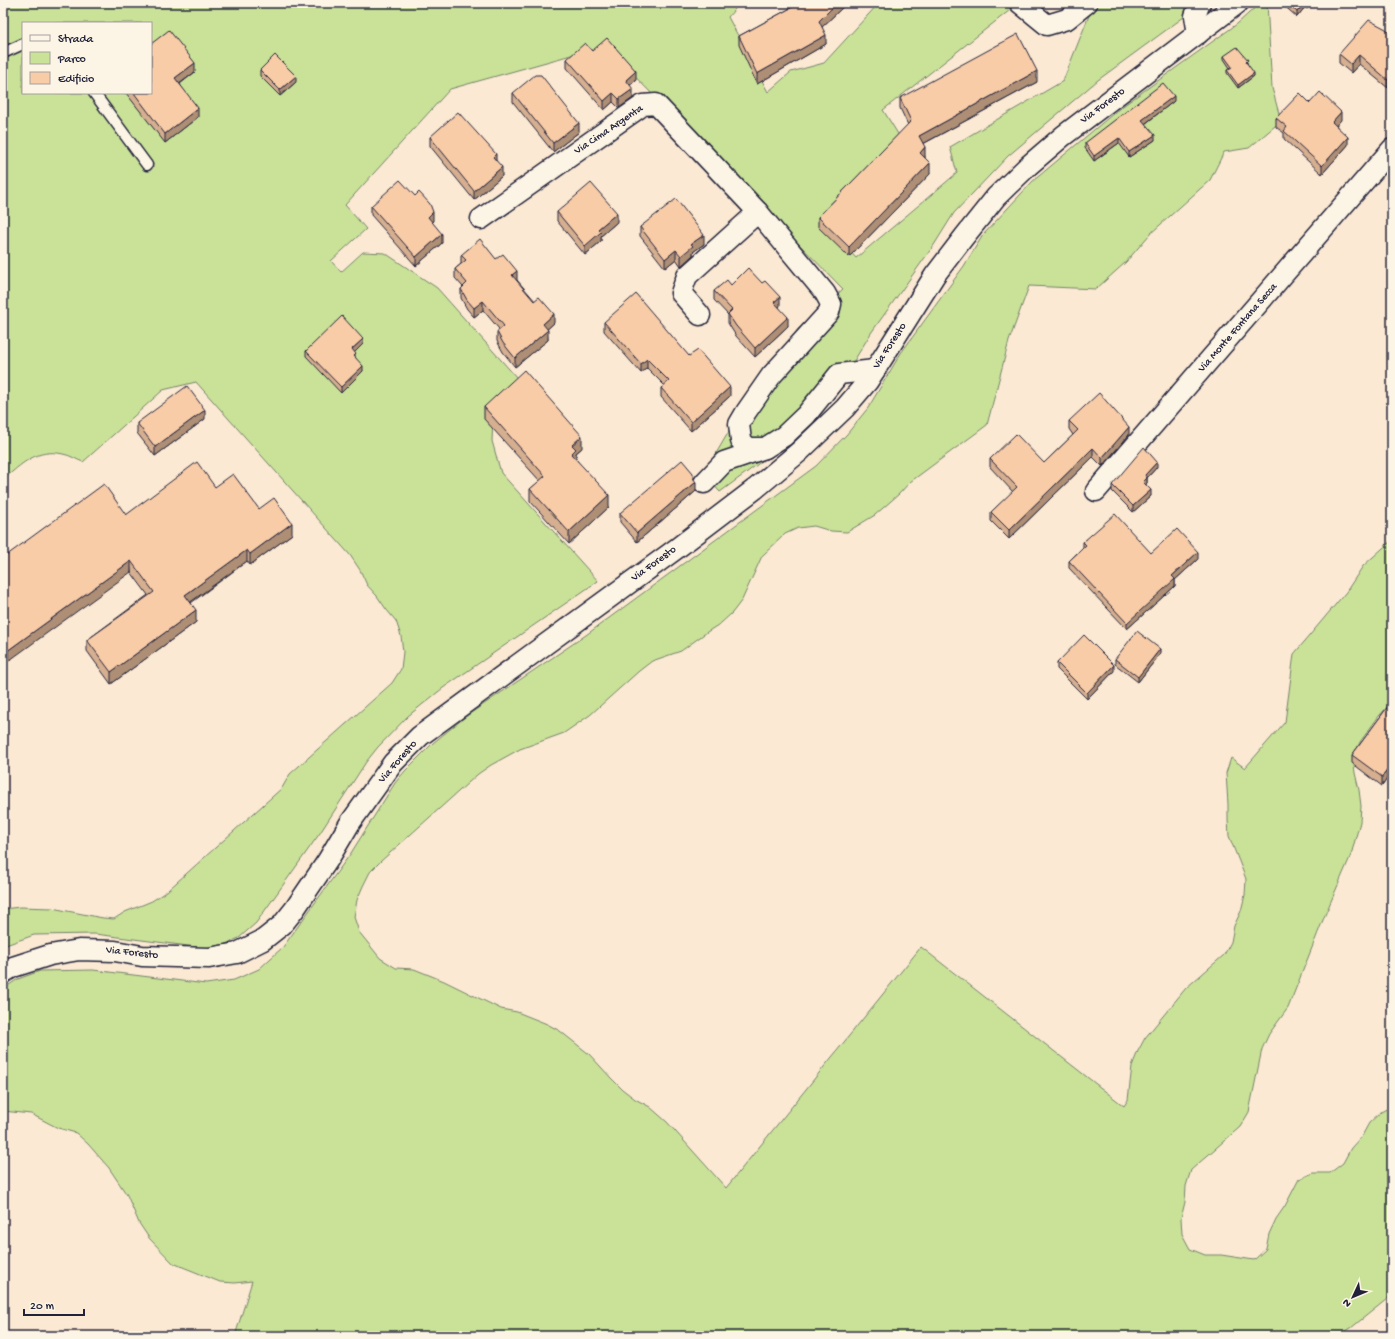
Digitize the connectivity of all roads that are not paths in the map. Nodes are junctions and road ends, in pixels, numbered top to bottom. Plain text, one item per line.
1 (1020, 3) edge
2 (1086, 3) edge
3 (1200, 3) edge
4 (1238, 3) edge
5 (1198, 34) junction
6 (22, 44) edge
7 (3, 53) edge
8 (95, 94) edge
9 (1392, 149) edge
10 (146, 165) dead end
11 (1385, 170) edge
12 (758, 212) junction
13 (480, 219) dead end
14 (700, 314) dead end
15 (875, 370) junction
16 (765, 448) junction
17 (704, 483) dead end
18 (1096, 491) dead end
19 (3, 973) edge

1 - 2 street
3 - 5 street
4 - 5 street, Via Foresto
5 - 15 street, Via Foresto
6 - 7 lane
8 - 10 lane
9 - 11 street, Via Monte Fontana Secca
11 - 18 street, Via Monte Fontana Secca
12 - 13 street, Via Cima Argenta
12 - 14 street
12 - 16 street, Via Cima Argenta
15 - 16 street
15 - 19 street, Via Foresto
16 - 17 street

